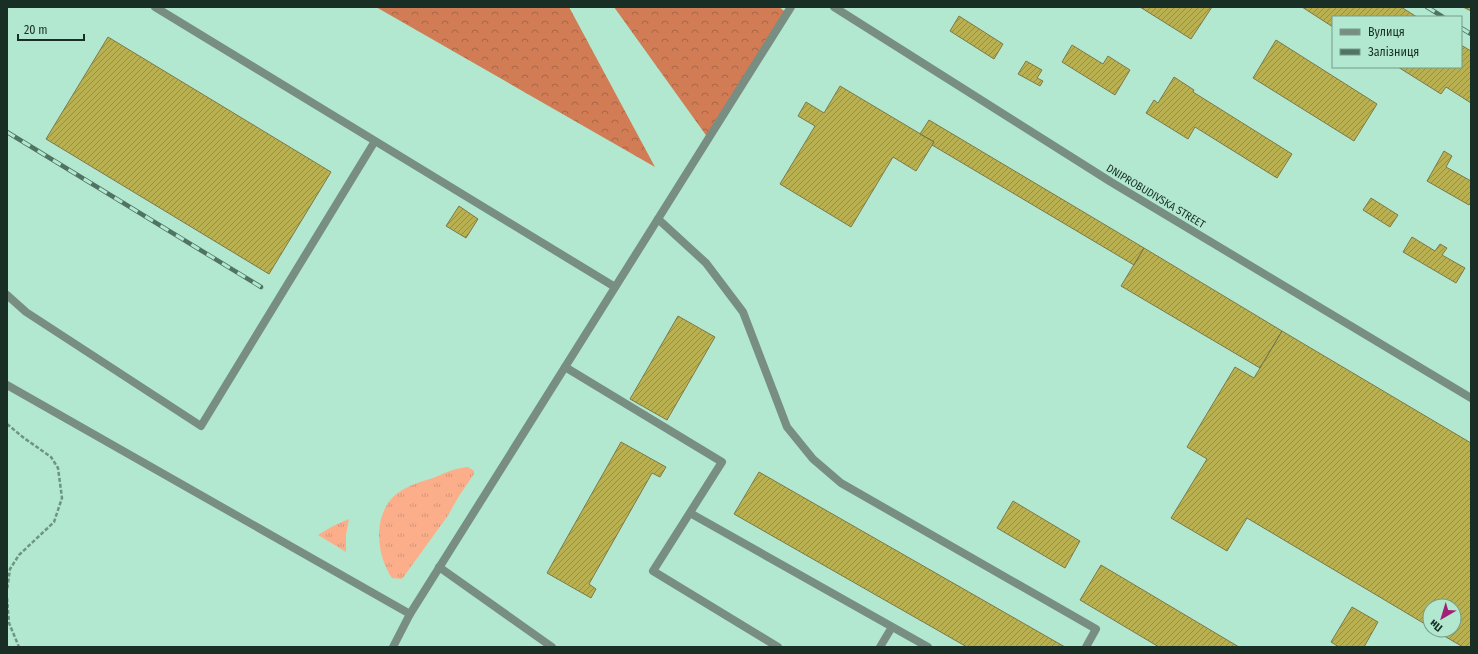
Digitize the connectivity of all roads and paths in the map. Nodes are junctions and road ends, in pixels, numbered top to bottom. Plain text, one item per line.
1 (155, 7) edge
2 (791, 7) edge
3 (834, 7) edge
4 (375, 141) junction
5 (658, 219) junction
6 (615, 287) junction
7 (7, 295) edge
8 (565, 367) junction
9 (7, 386) edge
10 (1471, 398) edge
11 (7, 424) edge
12 (690, 513) junction
13 (439, 567) junction
14 (7, 590) edge
15 (7, 598) edge
16 (410, 614) junction
17 (892, 627) junction
18 (19, 647) edge
19 (393, 647) edge
20 (552, 647) edge
21 (778, 647) edge
22 (880, 647) edge
23 (928, 647) edge
24 (1086, 647) edge

1 - 4 street
2 - 5 street
3 - 10 street, DNIPROBUDIVSKA STREET
4 - 6 street
4 - 7 street
5 - 6 street
5 - 24 street
6 - 8 street
8 - 12 street
8 - 13 street
9 - 16 street
11 - 14 path
12 - 17 street
12 - 21 street
13 - 16 street
13 - 20 street
15 - 18 path
16 - 19 street
17 - 22 street
17 - 23 street

